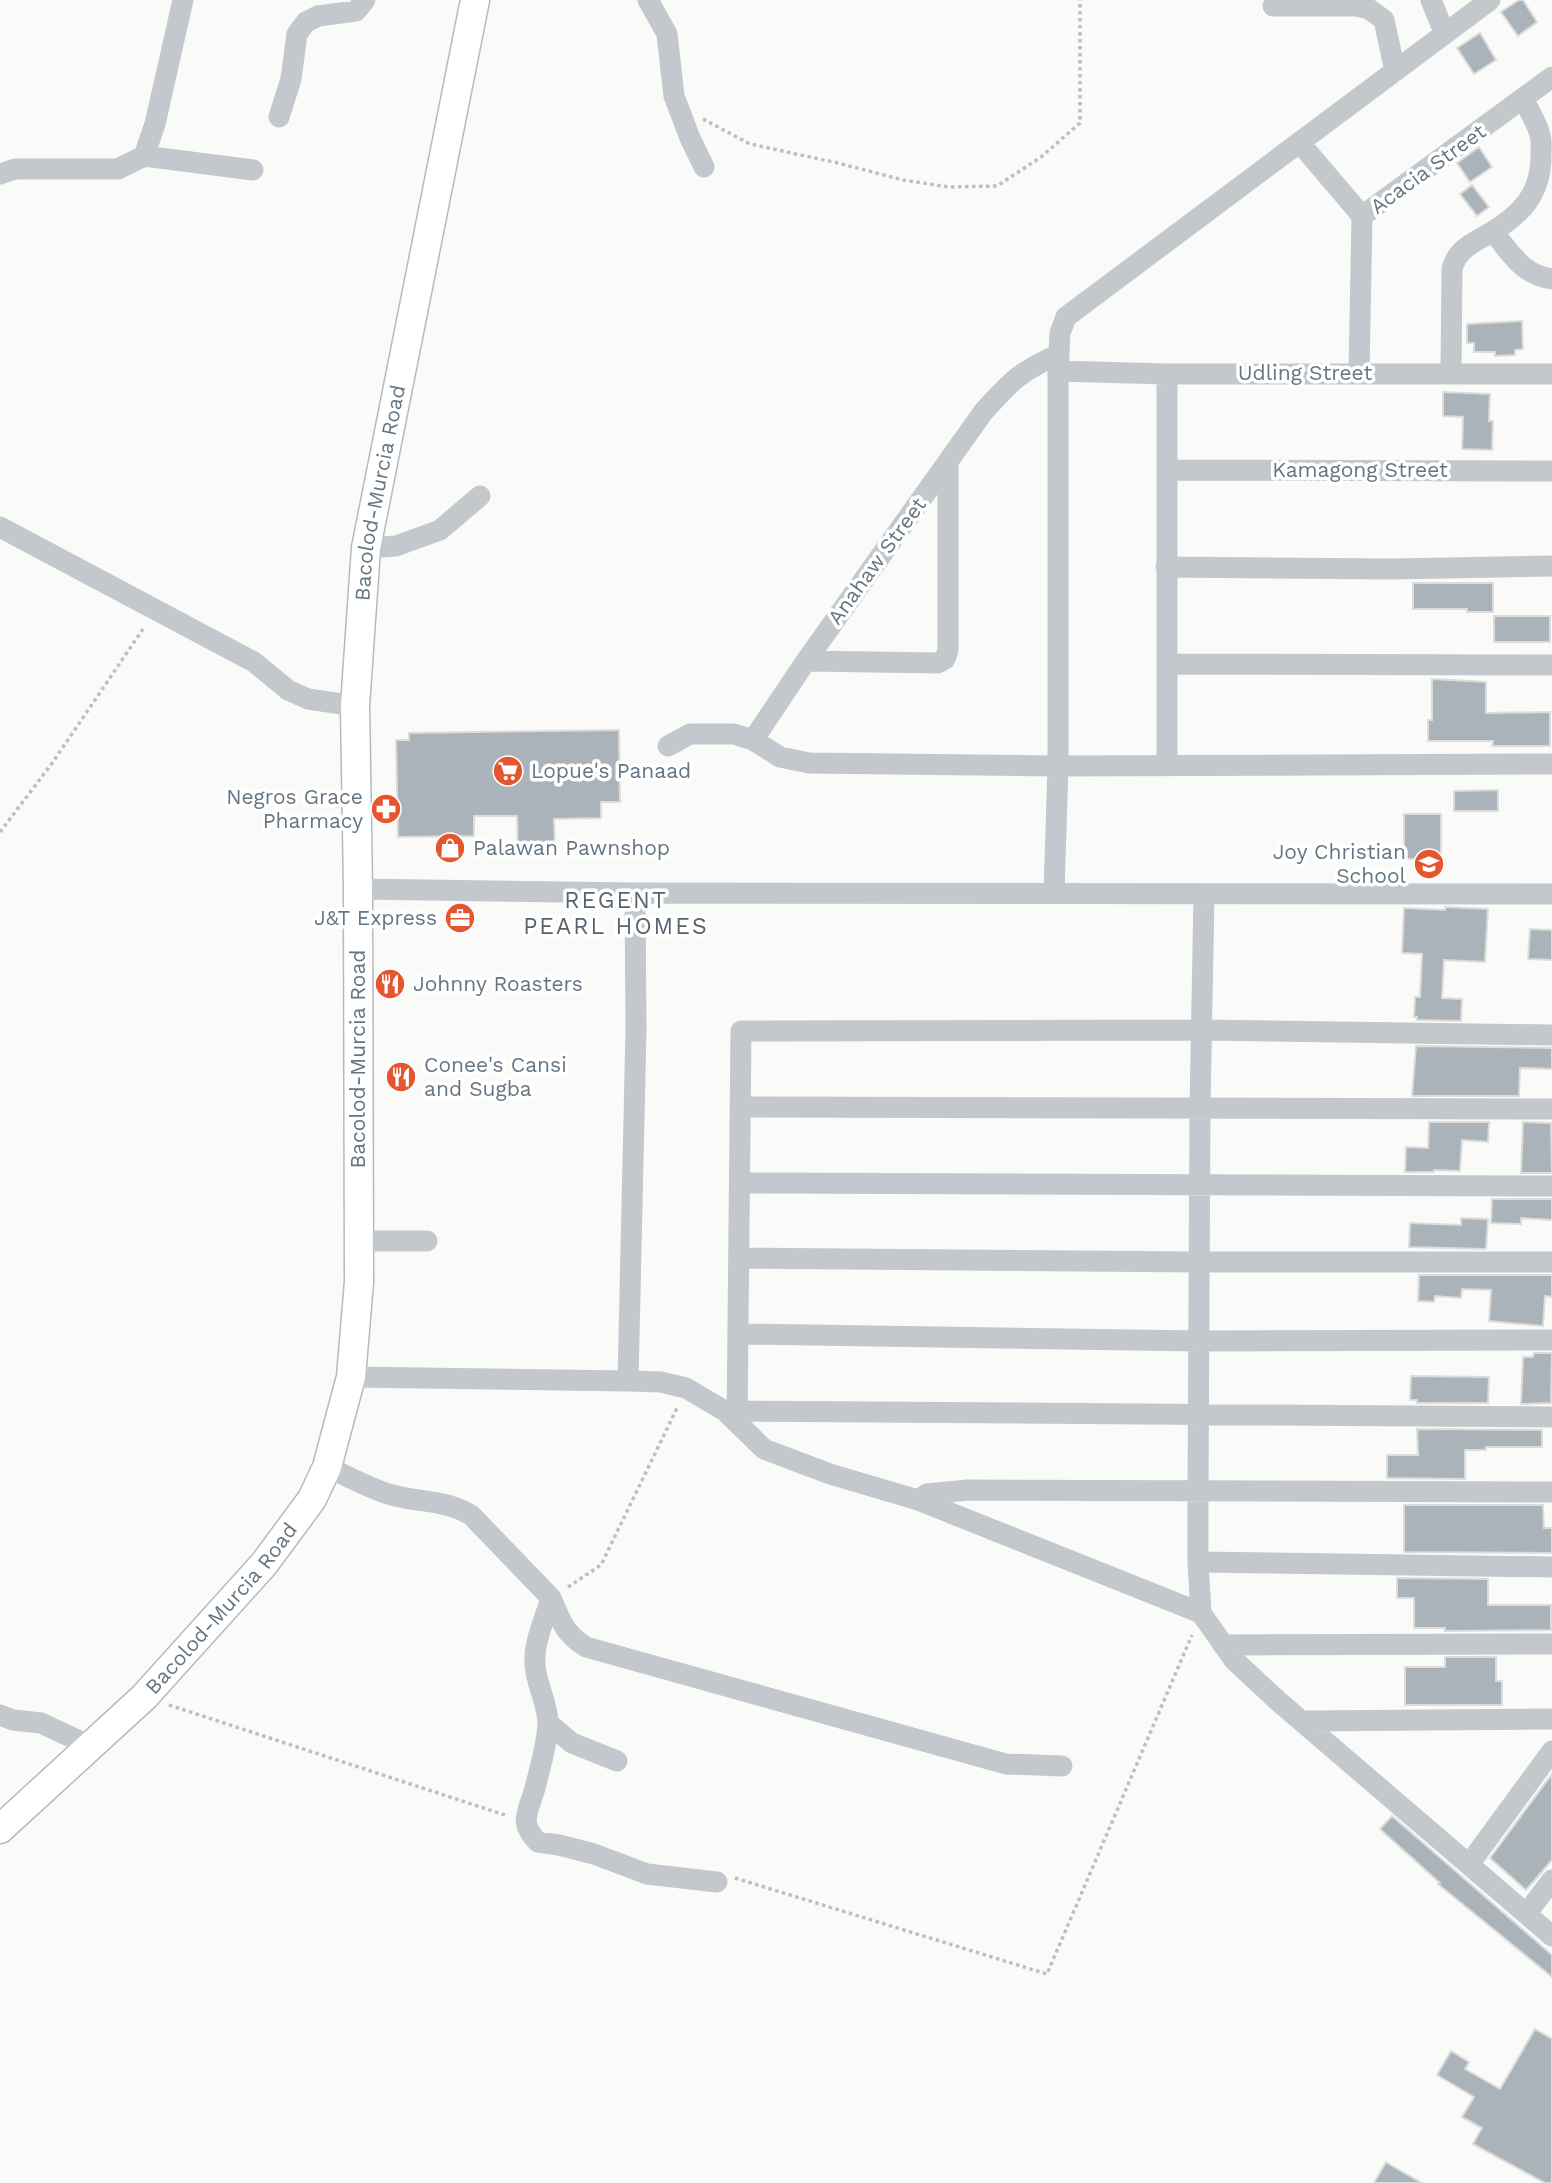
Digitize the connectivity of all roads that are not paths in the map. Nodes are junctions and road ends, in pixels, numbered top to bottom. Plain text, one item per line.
1 (183, 0) edge
2 (365, 0) edge
3 (475, 0) edge
4 (648, 0) edge
5 (1431, 0) edge
6 (1490, 0) edge
7 (1273, 6) dead end
8 (1444, 33) junction
9 (1395, 71) junction
10 (1552, 78) edge
11 (1524, 100) junction
12 (279, 117) dead end
13 (1300, 143) junction
14 (144, 156) junction
15 (704, 167) dead end
16 (253, 170) dead end
17 (0, 174) edge
18 (1362, 216) junction
19 (1493, 232) junction
20 (1552, 279) edge
21 (1058, 363) junction
22 (1359, 373) junction
23 (1451, 373) junction
24 (1167, 374) junction
25 (1552, 374) edge
26 (948, 462) junction
27 (1167, 470) junction
28 (1552, 471) edge
29 (480, 496) dead end
30 (0, 527) edge
31 (366, 548) junction
32 (1552, 566) edge
33 (1166, 567) junction
34 (806, 661) junction
35 (1167, 664) junction
36 (1552, 665) edge
37 (355, 706) junction
38 (753, 740) junction
39 (668, 746) dead end
40 (1552, 764) edge
41 (1167, 765) junction
42 (1058, 766) junction
43 (358, 889) junction
44 (635, 893) junction
45 (1054, 893) junction
46 (1552, 894) edge
47 (1204, 895) junction
48 (1201, 1030) junction
49 (1552, 1035) edge
50 (741, 1107) junction
51 (1200, 1107) junction
52 (1552, 1109) edge
53 (741, 1183) junction
54 (1199, 1185) junction
55 (1552, 1186) edge
56 (358, 1241) junction
57 (427, 1241) dead end
58 (740, 1258) junction
59 (1199, 1262) junction
60 (1552, 1262) edge
61 (739, 1334) junction
62 (1552, 1340) edge
63 (1199, 1341) junction
64 (351, 1377) junction
65 (628, 1381) junction
66 (1199, 1414) junction
67 (738, 1417) junction
68 (1552, 1417) edge
69 (327, 1467) junction
70 (1552, 1492) edge
71 (1198, 1493) junction
72 (918, 1500) junction
73 (1198, 1562) junction
74 (1552, 1567) edge
75 (551, 1598) junction
76 (1201, 1613) junction
77 (1552, 1644) edge
78 (1223, 1645) junction
79 (0, 1715) edge
80 (1552, 1719) edge
81 (1303, 1721) junction
82 (548, 1723) junction
83 (90, 1746) junction
84 (1552, 1751) edge
85 (617, 1761) dead end
86 (1062, 1766) dead end
87 (1, 1825) edge
88 (1470, 1863) junction
89 (721, 1878) road end
90 (1552, 1880) edge
91 (1527, 1913) junction
92 (1552, 1936) edge

1 - 14 street
2 - 12 street
3 - 31 main road, Bacolod-Murcia Road
4 - 15 street
5 - 8 street
6 - 8 street
7 - 9 street
8 - 9 street
9 - 13 street
10 - 11 street, Acacia Street
11 - 18 street, Acacia Street
11 - 19 street
13 - 18 street
13 - 21 street
14 - 16 street
14 - 17 street
18 - 22 street, Acacia Street
19 - 20 street
19 - 23 street
21 - 24 street, Udling Street
21 - 26 street, Anahaw Street
21 - 42 street
22 - 23 street, Udling Street
22 - 24 street, Udling Street
23 - 25 street, Udling Street
24 - 27 street
26 - 34 street, Anahaw Street
26 - 34 street
27 - 28 street, Kamagong Street
27 - 33 street
29 - 31 street
30 - 37 street
31 - 37 main road, Bacolod-Murcia Road
32 - 33 street
33 - 35 street
34 - 38 street, Anahaw Street
35 - 36 street
35 - 41 street
37 - 43 main road, Bacolod-Murcia Road
38 - 39 street
38 - 42 street
40 - 41 street
41 - 42 street
42 - 45 street
43 - 44 street
43 - 56 main road, Bacolod-Murcia Road
44 - 45 street
44 - 65 street
45 - 47 street
46 - 47 street
47 - 48 street
48 - 49 street
48 - 50 street
48 - 51 street
50 - 51 street
50 - 53 street
51 - 52 street
51 - 54 street
53 - 54 street
53 - 58 street
54 - 55 street
54 - 59 street
56 - 57 street
56 - 64 main road, Bacolod-Murcia Road
58 - 59 street
58 - 61 street
59 - 60 street
59 - 63 street
61 - 63 street
61 - 67 street
62 - 63 street
63 - 66 street
64 - 65 street
64 - 69 main road, Bacolod-Murcia Road
65 - 67 street
66 - 67 street
66 - 68 street
66 - 71 street
67 - 72 street
69 - 75 street
69 - 83 main road, Bacolod-Murcia Road
70 - 71 street
71 - 72 street
71 - 73 street
72 - 76 street
73 - 74 street
73 - 76 street
75 - 82 street
75 - 86 street
76 - 78 street
77 - 78 street
78 - 81 street
79 - 83 street
80 - 81 street
81 - 88 street
82 - 85 street
82 - 89 street
83 - 87 main road, Bacolod-Murcia Road
84 - 88 street
88 - 91 street
90 - 91 street
91 - 92 street

